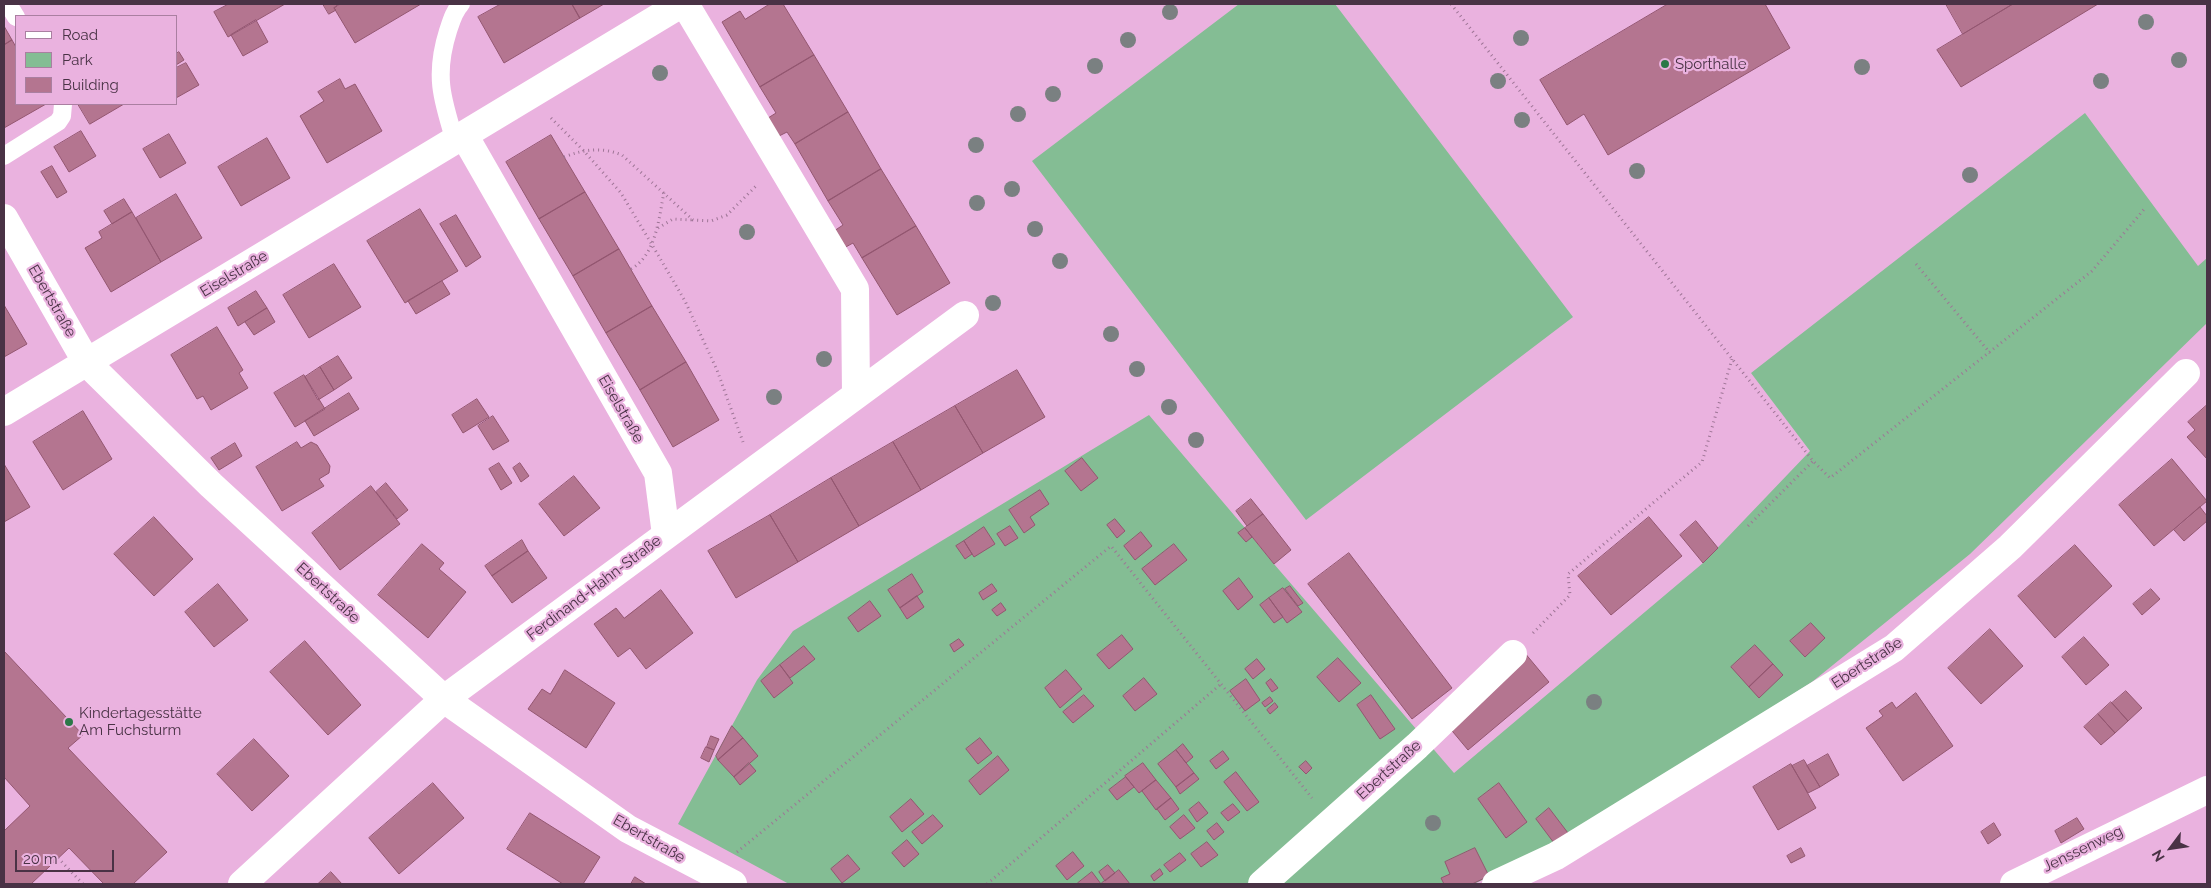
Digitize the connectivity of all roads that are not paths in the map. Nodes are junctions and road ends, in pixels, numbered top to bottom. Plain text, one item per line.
1 (8, 4) edge
2 (461, 4) edge
3 (681, 4) edge
4 (685, 4) edge
5 (15, 15) edge
6 (64, 105) edge
7 (459, 138) junction
8 (4, 156) edge
9 (4, 218) edge
10 (966, 316) dead end
11 (87, 363) junction
12 (2186, 374) dead end
13 (856, 395) junction
14 (4, 412) edge
15 (666, 535) junction
16 (1513, 654) road end
17 (444, 699) junction
18 (2207, 790) edge
19 (242, 884) edge
20 (733, 884) edge
21 (1262, 884) edge
22 (1496, 884) edge
23 (2014, 884) edge

1 - 5 lane
2 - 7 lane
3 - 7 street, Eiselstraße
4 - 13 street
6 - 8 lane
7 - 11 street, Eiselstraße
7 - 15 street, Eiselstraße
9 - 11 street, Ebertstraße
10 - 13 street, Ferdinand-Hahn-Straße
11 - 14 street, Eiselstraße
11 - 17 street, Ebertstraße
12 - 22 street, Ebertstraße
13 - 15 street, Ferdinand-Hahn-Straße
15 - 17 street, Ferdinand-Hahn-Straße
16 - 21 street, Ebertstraße
17 - 19 street, Ferdinand-Hahn-Straße
17 - 20 street, Ebertstraße
18 - 23 street, Jenssenweg

